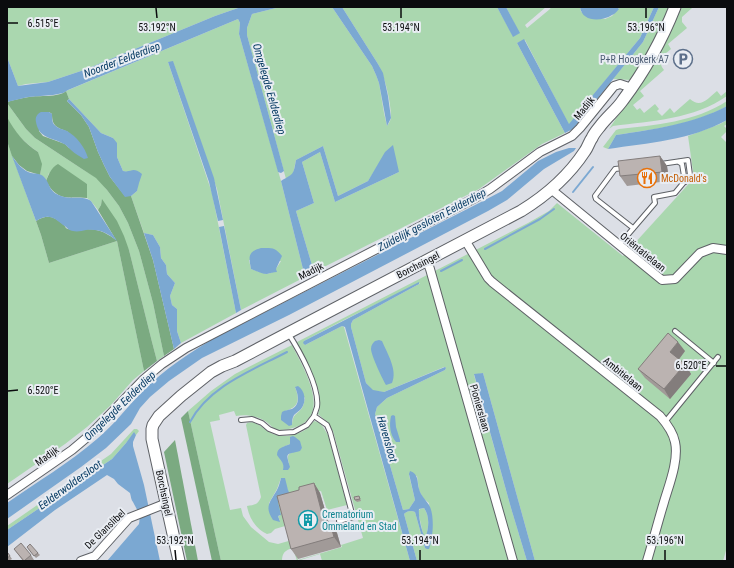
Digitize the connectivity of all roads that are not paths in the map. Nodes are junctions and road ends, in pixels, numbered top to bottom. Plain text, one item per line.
1 (675, 7) edge
2 (678, 7) edge
3 (670, 20) junction
4 (632, 88) junction
5 (679, 162) junction
6 (653, 165) edge
7 (630, 167) edge
8 (685, 182) junction
9 (552, 190) junction
10 (633, 228) junction
11 (465, 240) junction
12 (619, 245) junction
13 (727, 250) edge
14 (427, 261) junction
15 (675, 330) dead end
16 (288, 333) junction
17 (718, 357) dead end
18 (714, 363) junction
19 (314, 416) junction
20 (241, 420) dead end
21 (665, 422) junction
22 (7, 495) edge
23 (167, 503) junction
24 (339, 521) dead end
25 (81, 561) edge
26 (179, 561) edge
27 (513, 561) edge
28 (647, 561) edge

1 - 3 main road, Borchsingel
2 - 3 main road, Borchsingel
3 - 4 main road, Borchsingel
4 - 9 main road, Borchsingel
4 - 22 street, Madijk
5 - 6 lane
5 - 8 lane
5 - 8 lane
7 - 10 lane
8 - 10 lane
9 - 11 main road, Borchsingel
9 - 12 street, Oriëntatielaan
10 - 12 lane
11 - 14 main road, Borchsingel
11 - 21 street, Ambitielaan
12 - 13 street, Oriëntatielaan
14 - 16 main road, Borchsingel
14 - 27 street, Pionierslaan
15 - 18 lane
16 - 19 lane
16 - 23 main road, Borchsingel
17 - 18 lane
18 - 21 lane
19 - 20 lane
19 - 24 lane
21 - 28 street, Ambitielaan
23 - 25 street, De Glanslibel
23 - 26 main road, Borchsingel

